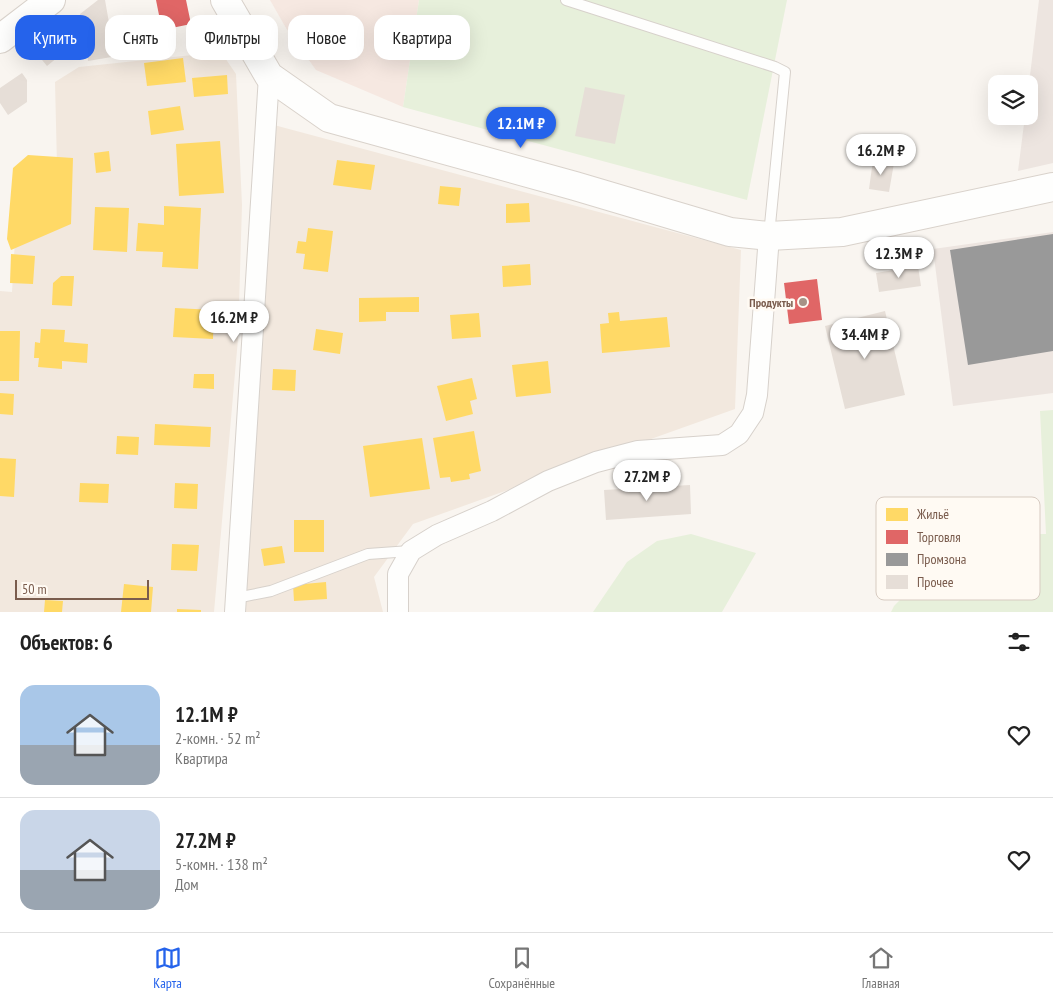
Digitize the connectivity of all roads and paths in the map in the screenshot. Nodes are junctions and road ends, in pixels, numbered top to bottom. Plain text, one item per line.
1 (51, 0) edge
2 (225, 0) edge
3 (566, 0) edge
4 (0, 39) edge
5 (269, 76) junction
6 (1053, 188) edge
7 (769, 236) junction
8 (411, 551) junction
9 (236, 605) edge
10 (398, 612) edge

1 - 4 street
2 - 5 street
3 - 7 lane
5 - 7 street
5 - 9 street
6 - 7 street
7 - 8 street
8 - 9 lane
8 - 10 street

